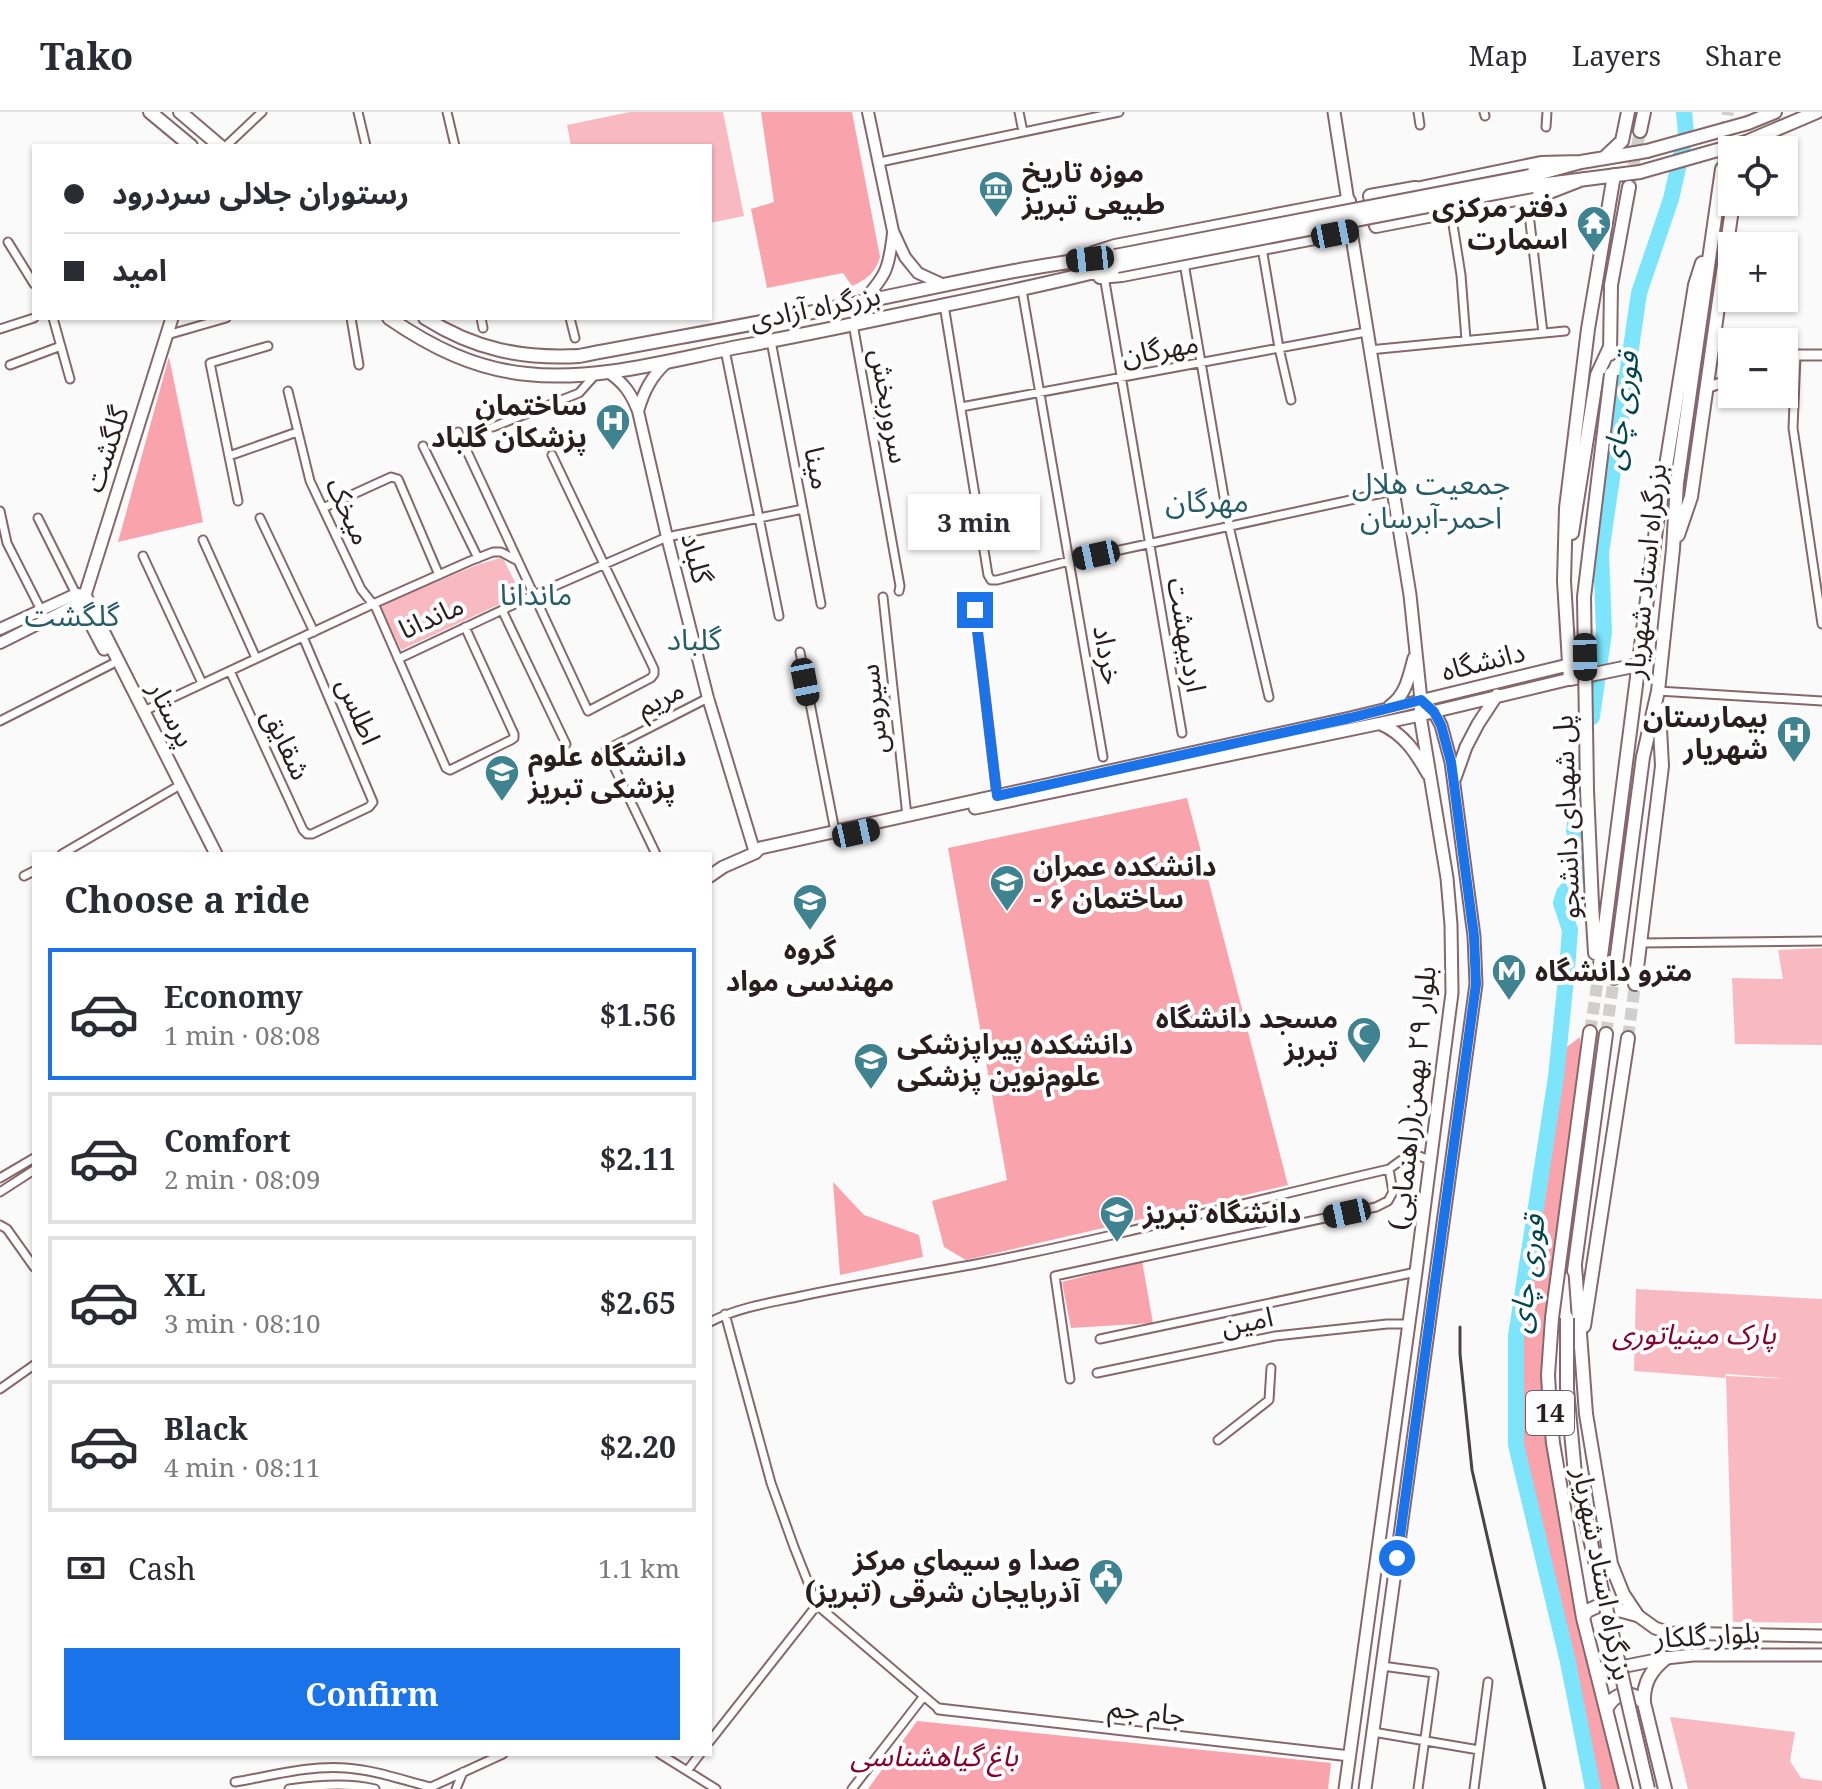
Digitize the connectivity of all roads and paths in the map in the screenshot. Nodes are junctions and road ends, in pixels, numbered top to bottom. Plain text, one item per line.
1 (150, 112) edge
2 (180, 112) edge
3 (262, 112) edge
4 (358, 112) edge
5 (447, 112) edge
6 (868, 112) edge
7 (1019, 112) edge
8 (1119, 112) edge
9 (1334, 112) edge
10 (1418, 112) edge
11 (1547, 112) edge
12 (1628, 112) edge
13 (1644, 112) edge
14 (1775, 112) edge
15 (1817, 112) edge
16 (1420, 125) dead end
17 (1546, 127) dead end
18 (1640, 131) tunnel mouth
19 (1023, 132) junction
20 (1766, 136) edge
21 (189, 144) edge
22 (218, 144) edge
23 (228, 144) edge
24 (366, 144) edge
25 (455, 144) edge
26 (1718, 153) edge
27 (1604, 158) junction
28 (880, 162) junction
29 (1581, 162) junction
30 (1614, 175) junction
31 (1530, 186) junction
32 (1629, 187) tunnel mouth
33 (1415, 188) junction
34 (1718, 196) edge
35 (1349, 201) junction
36 (1451, 212) junction
37 (1731, 216) edge
38 (1418, 218) junction
39 (1242, 221) junction
40 (893, 231) junction
41 (1351, 231) junction
42 (1712, 236) junction
43 (8, 242) dead end
44 (1262, 248) junction
45 (1248, 250) junction
46 (1065, 261) junction
47 (1116, 261) junction
48 (1184, 263) junction
49 (1104, 276) junction
50 (1069, 279) junction
51 (32, 281) edge
52 (942, 284) junction
53 (1022, 290) junction
54 (861, 303) junction
55 (944, 305) junction
56 (32, 319) edge
57 (54, 320) edge
58 (171, 320) edge
59 (219, 320) edge
60 (351, 320) edge
61 (392, 320) edge
62 (428, 320) edge
63 (570, 320) edge
64 (853, 324) junction
65 (0, 329) edge
66 (1565, 331) dead end
67 (1366, 332) junction
68 (1543, 333) junction
69 (167, 335) junction
70 (575, 338) dead end
71 (1466, 340) junction
72 (771, 341) junction
73 (650, 343) junction
74 (61, 346) junction
75 (268, 346) dead end
76 (632, 346) junction
77 (1279, 348) junction
78 (1609, 349) junction
79 (725, 350) junction
80 (1369, 350) junction
81 (1798, 355) edge
82 (1822, 355) edge
83 (668, 361) junction
84 (653, 363) junction
85 (1200, 364) junction
86 (10, 365) dead end
87 (359, 365) dead end
88 (635, 367) junction
89 (602, 372) junction
90 (1121, 378) junction
91 (70, 379) dead end
92 (1718, 384) edge
93 (1706, 388) junction
94 (288, 391) dead end
95 (1040, 394) junction
96 (1291, 400) dead end
97 (961, 407) junction
98 (1794, 408) edge
99 (638, 411) junction
100 (493, 427) dead end
101 (297, 432) junction
102 (458, 432) dead end
103 (423, 446) dead end
104 (552, 455) dead end
105 (229, 456) junction
106 (1392, 491) junction
107 (238, 501) dead end
108 (323, 508) junction
109 (803, 509) junction
110 (0, 511) edge
111 (759, 517) junction
112 (38, 518) dead end
113 (260, 518) dead end
114 (1229, 526) junction
115 (667, 537) junction
116 (203, 540) dead end
117 (1149, 544) junction
118 (1673, 549) junction
119 (143, 556) dead end
120 (478, 558) junction
121 (518, 561) junction
122 (1069, 561) junction
123 (603, 565) junction
124 (439, 575) junction
125 (1564, 581) junction
126 (1819, 590) edge
127 (899, 591) dead end
128 (534, 595) junction
129 (80, 597) junction
130 (883, 597) dead end
131 (373, 604) junction
132 (821, 604) dead end
133 (41, 610) junction
134 (502, 610) junction
135 (975, 610) dead end
136 (779, 616) dead end
137 (1822, 624) edge
138 (465, 627) junction
139 (0, 629) edge
140 (314, 632) junction
141 (303, 637) junction
142 (0, 643) edge
143 (1416, 650) junction
144 (800, 652) dead end
145 (256, 658) junction
146 (398, 659) junction
147 (112, 664) junction
148 (1568, 665) junction
149 (1638, 665) junction
150 (230, 671) junction
151 (1570, 679) junction
152 (202, 683) junction
153 (1658, 691) junction
154 (1497, 695) junction
155 (1269, 697) dead end
156 (708, 698) junction
157 (1421, 700) junction
158 (1822, 701) edge
159 (1385, 709) junction
160 (144, 711) junction
161 (1434, 712) junction
162 (1420, 715) junction
163 (0, 721) edge
164 (1381, 723) junction
165 (1182, 733) dead end
166 (566, 744) dead end
167 (1103, 757) dead end
168 (1451, 762) junction
169 (1430, 766) junction
170 (1431, 781) junction
171 (1453, 782) junction
172 (175, 788) junction
173 (997, 796) junction
174 (907, 816) junction
175 (835, 831) junction
176 (307, 834) joint
177 (65, 852) edge
178 (207, 852) edge
179 (215, 852) edge
180 (655, 852) edge
181 (755, 853) junction
182 (32, 872) edge
183 (712, 875) edge
184 (24, 876) dead end
185 (1822, 941) edge
186 (1640, 943) junction
187 (1614, 978) tunnel mouth
188 (1635, 984) tunnel mouth
189 (1590, 1032) tunnel mouth
190 (1606, 1034) tunnel mouth
191 (1628, 1038) tunnel mouth
192 (32, 1159) edge
193 (1430, 1160) junction
194 (1389, 1169) junction
195 (32, 1171) edge
196 (0, 1178) edge
197 (0, 1192) edge
198 (0, 1225) edge
199 (32, 1264) edge
200 (1575, 1266) junction
201 (1416, 1272) junction
202 (725, 1314) junction
203 (712, 1321) edge
204 (1408, 1324) junction
205 (1100, 1339) dead end
206 (1581, 1345) junction
207 (32, 1366) edge
208 (1271, 1368) dead end
209 (1097, 1373) dead end
210 (1070, 1379) dead end
211 (0, 1389) edge
212 (1397, 1411) junction
213 (1417, 1413) junction
214 (1218, 1440) dead end
215 (1611, 1564) junction
216 (1574, 1571) junction
217 (817, 1605) junction
218 (1637, 1615) junction
219 (1583, 1618) junction
220 (1822, 1636) edge
221 (1822, 1655) edge
222 (1666, 1658) junction
223 (1382, 1666) junction
224 (1596, 1672) junction
225 (1488, 1682) dead end
226 (924, 1696) junction
227 (1644, 1703) junction
228 (939, 1709) joint
229 (1606, 1710) junction
230 (1373, 1732) junction
231 (712, 1738) edge
232 (1424, 1741) junction
233 (1479, 1750) junction
234 (499, 1756) edge
235 (663, 1756) edge
236 (698, 1756) edge
237 (1350, 1756) junction
238 (687, 1771) junction
239 (463, 1772) junction
240 (235, 1782) dead end
241 (429, 1788) edge
242 (289, 1789) edge
243 (375, 1789) edge
244 (456, 1789) edge
245 (716, 1789) edge
246 (852, 1789) edge
247 (1345, 1789) edge
248 (1365, 1789) edge
249 (1418, 1789) edge
250 (1474, 1789) edge
251 (1626, 1789) edge
252 (1648, 1789) edge
253 (1665, 1789) edge

1 - 21 highway
2 - 22 highway
3 - 23 street
4 - 24 street
5 - 25 street
6 - 28 main road
7 - 19 street
8 - 19 street
9 - 35 main road
10 - 16 street
11 - 17 street
12 - 27 highway
13 - 18 highway
14 - 27 highway, bridge
15 - 20 highway
19 - 28 street
26 - 30 highway, bridge
27 - 29 highway
28 - 40 main road
29 - 31 highway
29 - 33 highway
30 - 31 highway
30 - 125 highway
31 - 36 highway
31 - 47 highway, bridge
31 - 68 street
32 - 78 highway
33 - 38 highway
33 - 38 highway
34 - 42 highway, بزرگراه استاد شهریار
35 - 39 highway
35 - 41 main road
36 - 38 highway
36 - 71 street
37 - 93 highway
39 - 45 highway
39 - 46 highway
40 - 52 main road
40 - 54 main road
41 - 44 highway
41 - 67 main road
42 - 118 highway, بزرگراه استاد شهریار
42 - 149 highway
43 - 51 street
44 - 45 highway
44 - 77 street
45 - 48 highway
46 - 47 highway, بزرگراه آزادی
46 - 52 highway, بزرگراه آزادی
47 - 50 highway, بزرگراه آزادی
48 - 49 highway
48 - 85 street
49 - 50 highway
49 - 90 street, اردیبهشت
50 - 53 highway, بزرگراه آزادی
52 - 54 highway, بزرگراه آزادی
53 - 55 highway, بزرگراه آزادی
53 - 95 street, خرداد
54 - 73 highway, بزرگراه آزادی
55 - 64 highway, بزرگراه آزادی
55 - 97 street
56 - 65 street
57 - 74 street
58 - 69 main road, گلگشت
59 - 69 street
60 - 87 street
61 - 89 highway, بزرگراه آزادی
62 - 76 highway, بزرگراه آزادی
63 - 70 street
64 - 72 highway, بزرگراه آزادی
64 - 127 street, سروربخش
66 - 68 street
67 - 77 street, مهرگان
67 - 80 main road
68 - 71 street
69 - 129 main road, گلگشت
71 - 80 street
72 - 79 highway, بزرگراه آزادی
72 - 109 street, مینا
73 - 76 highway, بزرگراه آزادی
73 - 84 highway
74 - 86 street
74 - 91 street
75 - 105 street
76 - 88 highway
77 - 85 street, مهرگان
77 - 96 street
78 - 125 highway
78 - 149 highway, پل شهدای دانشجو, bridge
79 - 83 highway, بزرگراه آزادی
79 - 111 street
80 - 106 main road
81 - 82 street
83 - 84 highway, بزرگراه آزادی
83 - 99 main road
84 - 88 highway, بزرگراه آزادی
85 - 90 street, مهرگان
85 - 114 street
88 - 89 highway, بزرگراه آزادی
89 - 99 main road
89 - 100 street
90 - 95 street, مهرگان
90 - 117 street, اردیبهشت
92 - 93 street
93 - 118 highway
94 - 101 street, میخک
95 - 97 street, مهرگان
95 - 122 street, خرداد
97 - 122 street
98 - 126 street
99 - 115 main road, گلباد
101 - 105 street
101 - 108 street, میخک
102 - 121 street
103 - 120 street
104 - 123 street
105 - 107 street
106 - 114 street
106 - 143 main road
108 - 124 street
108 - 131 street, میخک
109 - 111 street, ماندانا
109 - 132 street, مینا
110 - 133 street
111 - 115 street, ماندانا
111 - 136 street
112 - 129 street
113 - 140 street
114 - 117 street
114 - 155 street
115 - 123 street, ماندانا
115 - 156 main road, گلباد
116 - 145 street
117 - 122 street
117 - 165 street, اردیبهشت
118 - 153 highway, بزرگراه استاد شهریار
119 - 152 street
120 - 121 street, ماندانا
120 - 124 street, ماندانا
121 - 128 street
122 - 167 street, خرداد
123 - 128 street, ماندانا
123 - 128 street
124 - 131 street, ماندانا
125 - 148 highway
126 - 137 street
128 - 134 street, ماندانا
129 - 133 main road
129 - 142 main road
129 - 147 main road, پرستار
129 - 160 main road, پرستار
130 - 174 street, سیروس
131 - 140 street, ماندانا
131 - 146 street, ماندانا
133 - 139 main road
134 - 138 street, ماندانا
134 - 166 street
135 - 173 street
138 - 146 street, ماندانا
138 - 146 street
140 - 141 street, ماندانا
141 - 145 street, ماندانا
141 - 176 street, اطلس
143 - 157 main road
143 - 159 main road
144 - 175 street
145 - 150 street, ماندانا
147 - 163 street
147 - 172 main road, پرستار
148 - 151 highway
148 - 157 main road, دانشگاه
149 - 151 highway
150 - 152 street, ماندانا
150 - 176 street, شقایق
151 - 154 main road, دانشگاه
152 - 160 street, ماندانا
153 - 158 street
153 - 186 highway
153 - 187 highway, بزرگراه استاد شهریار
154 - 161 main road, دانشگاه
154 - 171 main road
156 - 180 street, مریم
156 - 181 main road, گلباد
157 - 159 main road, دانشگاه
157 - 161 main road, بلوار ٢٩ بهمن(راهنمایی)
157 - 162 main road, بلوار ٢٩ بهمن(راهنمایی)
159 - 173 main road, دانشگاه
160 - 179 main road, پرستار
161 - 162 main road, دانشگاه
161 - 168 main road, بلوار ٢٩ بهمن(راهنمایی)
162 - 164 main road, دانشگاه
162 - 169 main road, بلوار ٢٩ بهمن(راهنمایی)
164 - 170 main road
164 - 181 main road, دانشگاه
168 - 169 main road
168 - 171 main road, بلوار ٢٩ بهمن(راهنمایی)
169 - 170 main road, بلوار ٢٩ بهمن(راهنمایی)
170 - 193 main road, بلوار ٢٩ بهمن(راهنمایی)
171 - 213 main road, بلوار ٢٩ بهمن(راهنمایی)
172 - 177 street
172 - 178 main road, پرستار
173 - 174 main road, دانشگاه
174 - 175 main road, دانشگاه
175 - 181 main road, دانشگاه
181 - 183 main road, دانشگاه
182 - 184 street
185 - 186 street
186 - 188 highway
189 - 216 highway, بزرگراه استاد شهریار / 14
190 - 200 highway
191 - 206 highway
192 - 196 street
193 - 194 street
193 - 201 main road, بلوار ٢٩ بهمن(راهنمایی)
194 - 202 street
194 - 210 street
195 - 197 street
198 - 199 street
200 - 206 highway
200 - 252 highway, bridge
201 - 204 main road, بلوار ٢٩ بهمن(راهنمایی)
201 - 205 street
202 - 203 street
202 - 217 street
204 - 209 street, امین
204 - 212 main road, بلوار ٢٩ بهمن(راهنمایی)
206 - 215 highway, 14
207 - 211 street
208 - 214 street
212 - 213 main road
212 - 237 main road, بلوار ٢٩ بهمن(راهنمایی)
213 - 223 main road, بلوار ٢٩ بهمن(راهنمایی)
215 - 216 highway
215 - 218 highway
216 - 219 highway, بزرگراه استاد شهریار / 14
217 - 226 street
217 - 231 street
218 - 219 highway
218 - 220 main road, بلوار گلکار
219 - 224 highway, بزرگراه استاد شهریار / 14
221 - 222 main road, بلوار گلکار
222 - 224 main road, بلوار گلکار
222 - 227 highway
223 - 230 main road, بلوار ٢٩ بهمن(راهنمایی)
223 - 232 street
224 - 229 highway, بزرگراه استاد شهریار / 14
225 - 233 street
226 - 228 street
226 - 246 street
227 - 229 highway
227 - 253 highway
228 - 237 street, جام جم
229 - 251 highway, بزرگراه استاد شهریار / 14
230 - 232 street
230 - 248 main road, بلوار ٢٩ بهمن(راهنمایی)
232 - 233 street
232 - 249 street
233 - 250 street
234 - 239 street
235 - 238 street
236 - 238 street
237 - 247 main road, بلوار ٢٩ بهمن(راهنمایی)
238 - 245 street
239 - 241 street
239 - 244 street
240 - 241 street
242 - 243 street

